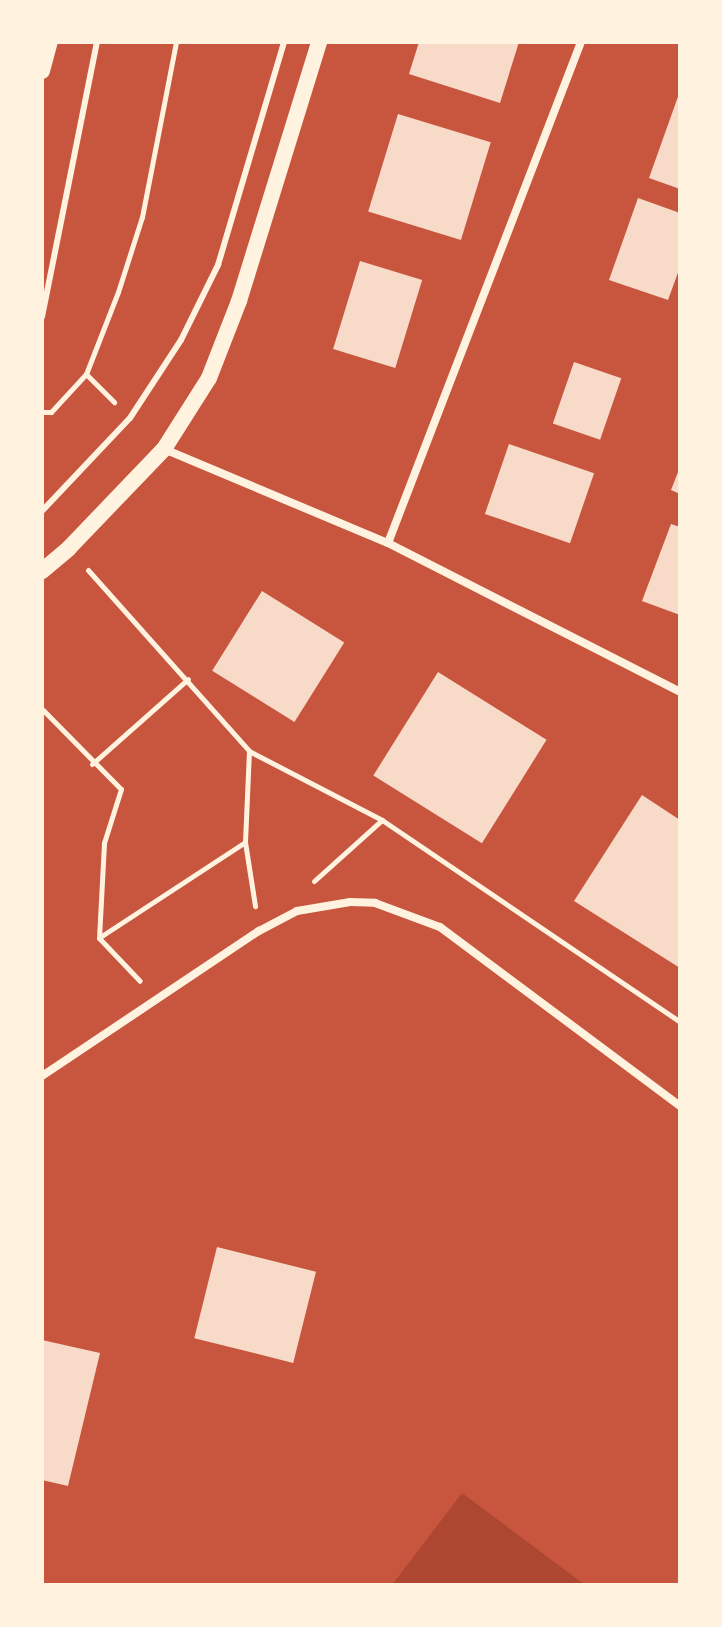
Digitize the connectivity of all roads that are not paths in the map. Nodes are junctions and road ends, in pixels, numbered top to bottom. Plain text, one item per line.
1 (50, 42) edge
2 (97, 42) edge
3 (284, 42) edge
4 (319, 42) edge
5 (581, 42) edge
6 (42, 71) edge
7 (42, 317) edge
8 (164, 449) junction
9 (42, 511) edge
10 (388, 543) junction
11 (42, 571) edge
12 (680, 692) edge
13 (42, 1076) edge
14 (680, 1106) edge

1 - 6 main road
2 - 7 lane
3 - 9 lane
4 - 8 main road
5 - 10 street
8 - 10 street
8 - 11 main road
10 - 12 street
13 - 14 street

